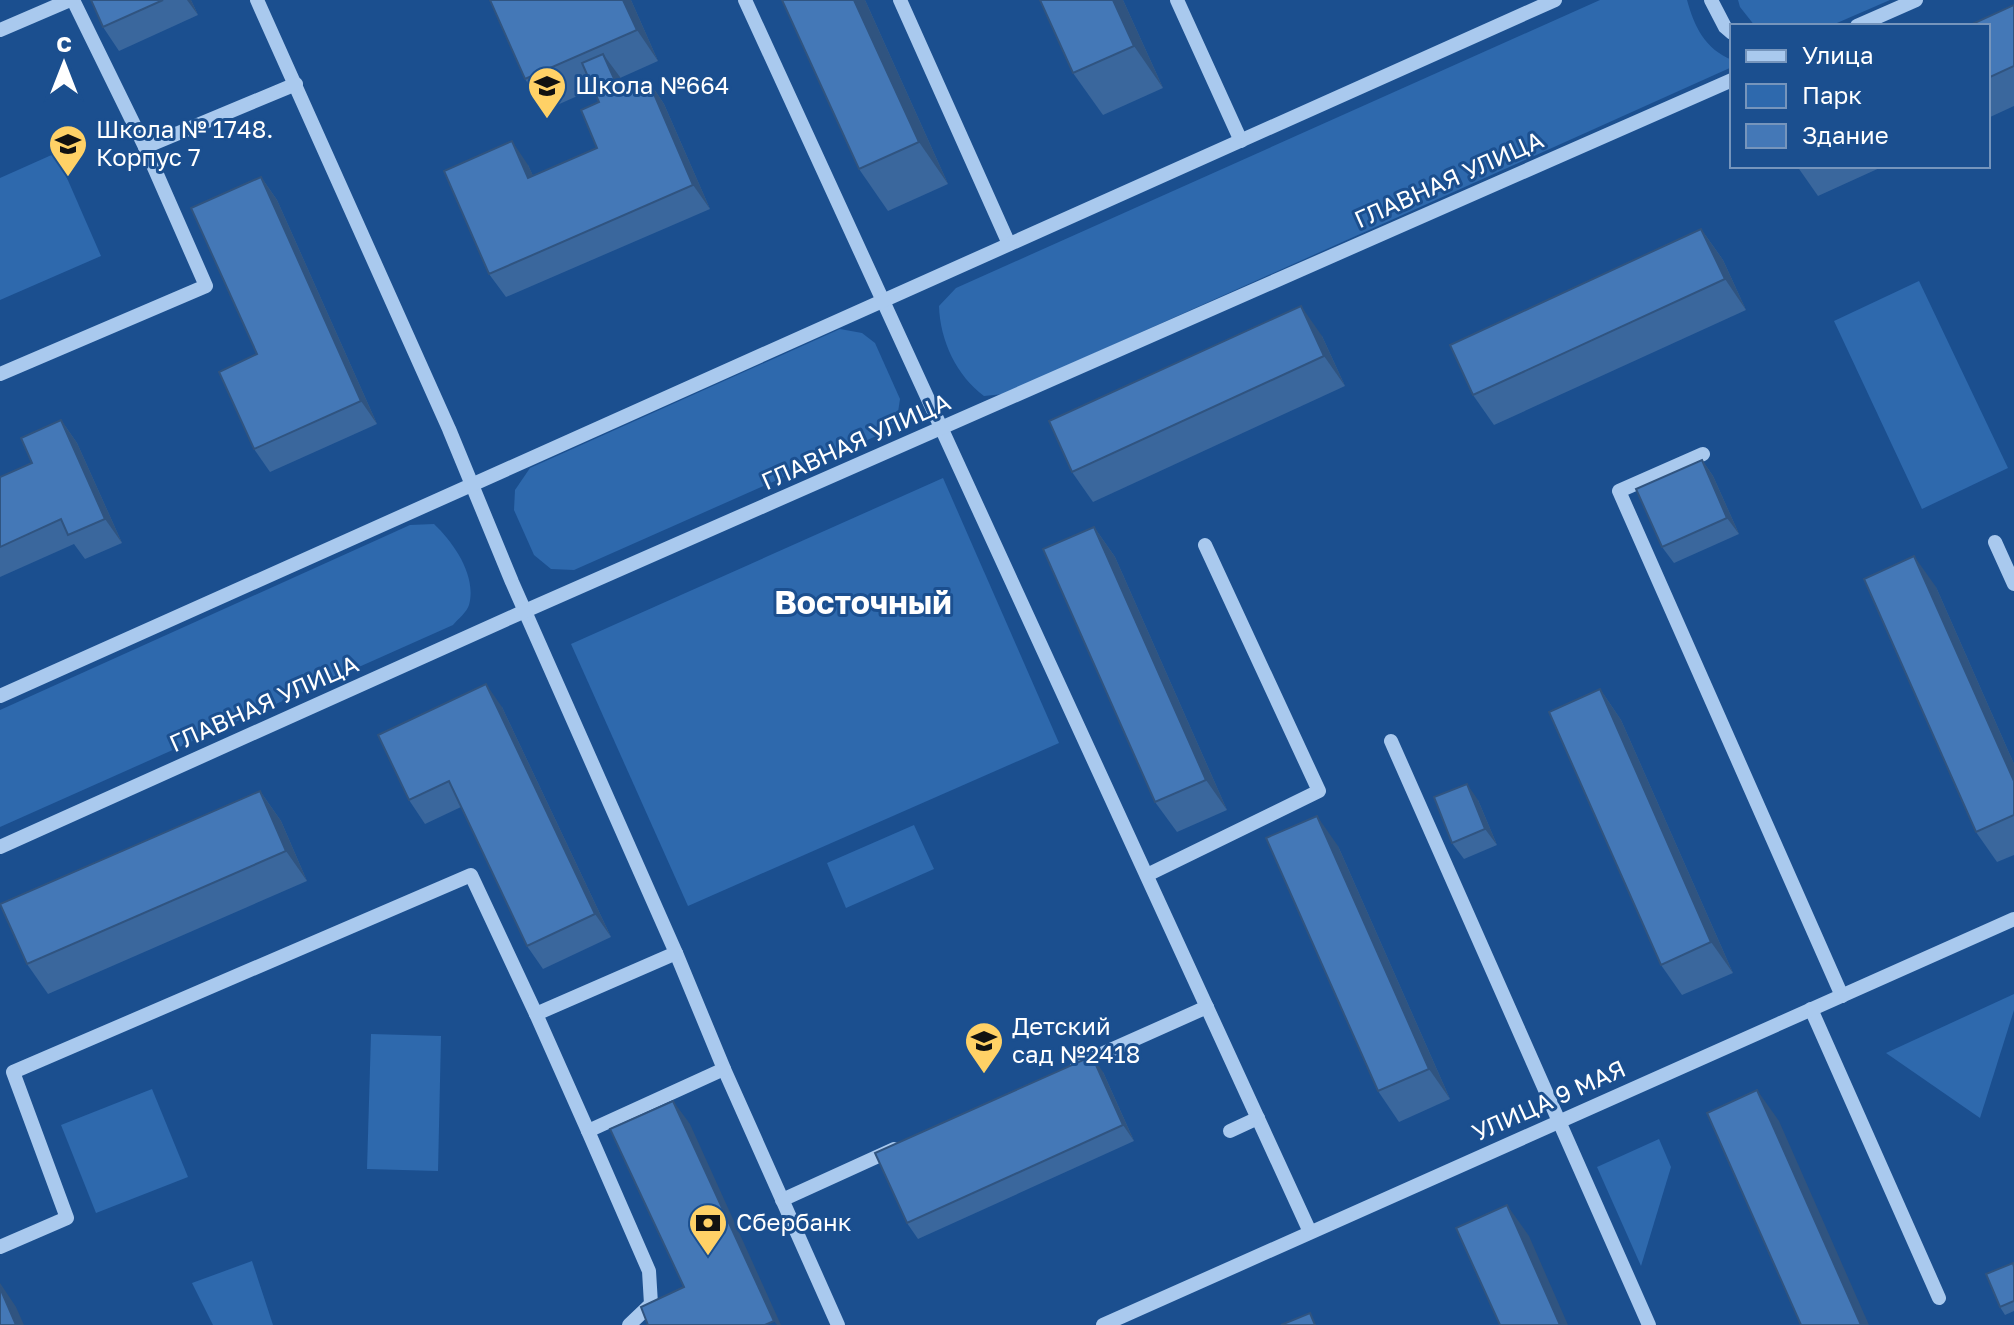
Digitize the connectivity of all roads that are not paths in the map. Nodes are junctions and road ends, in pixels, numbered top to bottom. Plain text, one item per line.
1 (71, 0) edge
2 (257, 0) edge
3 (745, 0) edge
4 (900, 0) edge
5 (1177, 0) edge
6 (1555, 0) edge
7 (1711, 0) edge
8 (1916, 0) edge
9 (1862, 24) edge
10 (0, 30) edge
11 (1730, 31) edge
12 (1730, 81) edge
13 (296, 84) junction
14 (1241, 141) junction
15 (145, 147) junction
16 (1009, 244) junction
17 (883, 300) junction
18 (0, 374) edge
19 (942, 428) junction
20 (1703, 454) dead end
21 (472, 484) junction
22 (1995, 542) dead end
23 (1205, 545) dead end
24 (2014, 584) edge
25 (525, 611) junction
26 (0, 696) edge
27 (1391, 741) dead end
28 (0, 847) edge
29 (1147, 875) junction
30 (2014, 919) edge
31 (676, 953) junction
32 (1842, 996) junction
33 (1207, 1007) junction
34 (1811, 1009) junction
35 (536, 1014) junction
36 (724, 1069) junction
37 (1067, 1070) edge
38 (1258, 1118) junction
39 (1559, 1121) junction
40 (588, 1131) junction
41 (1230, 1131) dead end
42 (913, 1140) edge
43 (782, 1200) junction
44 (1310, 1232) junction
45 (0, 1247) edge
46 (1939, 1298) dead end
47 (1128, 1320) edge
48 (629, 1325) edge
49 (838, 1325) edge
50 (1103, 1325) edge
51 (1649, 1325) edge

1 - 10 street
1 - 15 street
2 - 13 street
3 - 17 street
4 - 16 street
5 - 14 street
6 - 14 street
7 - 11 street
8 - 9 street
12 - 19 street, ГЛАВНАЯ УЛИЦА
13 - 15 street
13 - 21 street
14 - 16 street
15 - 18 street
16 - 17 street
17 - 19 street
17 - 21 street
19 - 25 street, ГЛАВНАЯ УЛИЦА
19 - 29 street
20 - 32 street
21 - 25 street
21 - 26 street
22 - 24 street
23 - 29 street
25 - 28 street, ГЛАВНАЯ УЛИЦА
25 - 31 street
27 - 39 street
29 - 33 street
30 - 32 street, УЛИЦА 9 МАЯ
31 - 35 street
31 - 36 street
32 - 34 street, УЛИЦА 9 МАЯ
33 - 37 street
33 - 38 street
34 - 39 street, УЛИЦА 9 МАЯ
34 - 46 street
35 - 40 street
35 - 45 street
36 - 40 street
36 - 43 street
38 - 41 street
38 - 44 street
39 - 44 street, УЛИЦА 9 МАЯ
39 - 51 street
40 - 48 street
42 - 43 street
43 - 49 street
44 - 47 street, УЛИЦА 9 МАЯ
47 - 50 street, УЛИЦА 9 МАЯ

